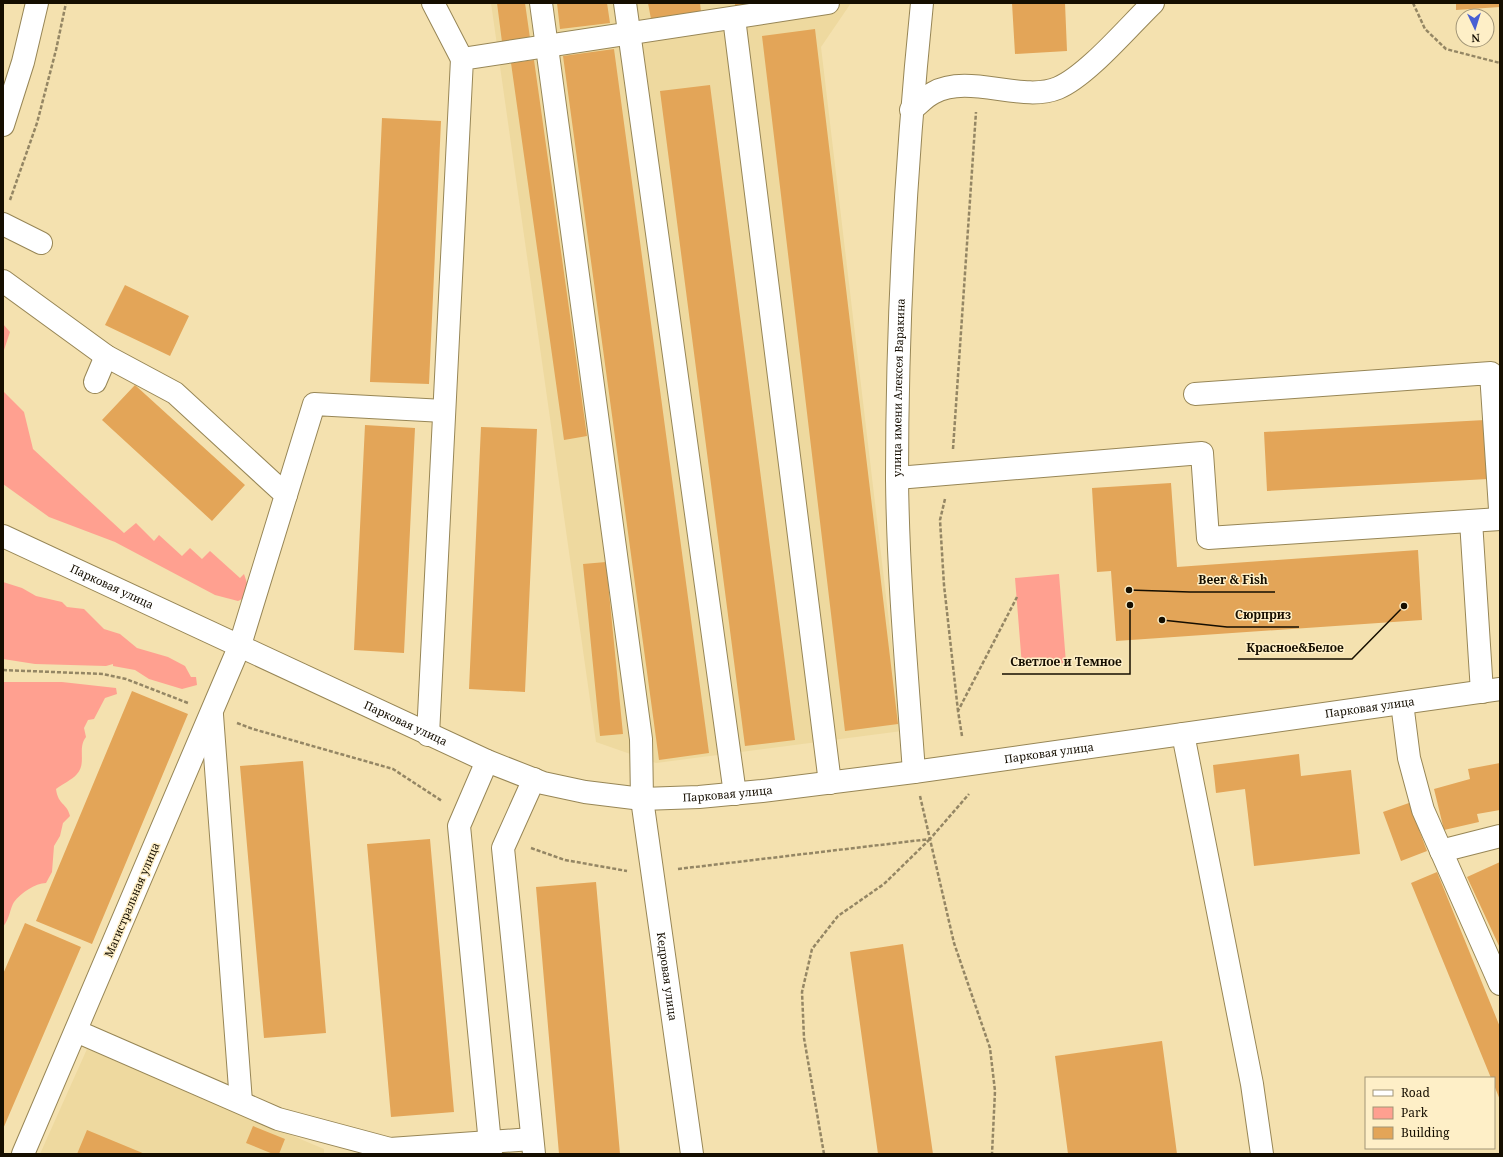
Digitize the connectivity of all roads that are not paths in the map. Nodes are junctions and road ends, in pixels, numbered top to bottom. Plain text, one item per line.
1 (37, 3) edge
2 (433, 3) edge
3 (541, 3) edge
4 (625, 3) edge
5 (828, 3) edge
6 (922, 3) edge
7 (1153, 3) edge
8 (1135, 11) edge
9 (722, 14) edge
10 (630, 34) junction
11 (547, 47) junction
12 (462, 60) junction
13 (911, 110) junction
14 (3, 125) edge
15 (6, 214) edge
16 (41, 243) dead end
17 (3, 281) edge
18 (106, 356) junction
19 (95, 382) dead end
20 (1195, 394) dead end
21 (444, 411) junction
22 (897, 478) junction
23 (286, 495) junction
24 (1500, 509) edge
25 (1500, 519) edge
26 (1471, 522) junction
27 (3, 536) edge
28 (240, 645) junction
29 (1491, 690) edge
30 (1402, 703) junction
31 (211, 712) junction
32 (428, 734) junction
33 (1183, 734) junction
34 (487, 761) junction
35 (914, 772) junction
36 (534, 779) junction
37 (830, 783) junction
38 (735, 794) junction
39 (642, 799) junction
40 (1500, 836) edge
41 (1441, 852) junction
42 (1500, 984) edge
43 (76, 1030) junction
44 (241, 1102) junction
45 (533, 1147) edge
46 (490, 1148) edge
47 (388, 1151) edge
48 (23, 1154) edge
49 (692, 1154) edge
50 (1262, 1154) edge

1 - 14 street
2 - 12 street
3 - 11 street, Кедровая улица
4 - 10 street
5 - 9 street
6 - 13 street, улица имени Алексея Варакина
7 - 8 street
8 - 13 street
9 - 10 street
9 - 37 street
10 - 11 street
10 - 38 street
11 - 12 street
11 - 39 street, Кедровая улица
12 - 21 street
13 - 22 street, улица имени Алексея Варакина
15 - 16 street
17 - 18 street
18 - 19 street
18 - 23 street
20 - 24 street
21 - 23 street, Магистральная улица
21 - 32 street
22 - 26 street
22 - 35 street, улица имени Алексея Варакина
23 - 28 street, Магистральная улица
25 - 26 street
26 - 29 street
27 - 28 street, Парковая улица
28 - 31 street, Магистральная улица
28 - 32 street, Парковая улица
29 - 30 street, Парковая улица
30 - 33 street, Парковая улица
30 - 41 street
31 - 43 street, Магистральная улица
31 - 44 street
32 - 34 street, Парковая улица
33 - 35 street, Парковая улица
33 - 50 street
34 - 36 street, Парковая улица
34 - 46 street
35 - 37 street, Парковая улица
36 - 39 street, Парковая улица
36 - 45 street
37 - 38 street, Парковая улица
38 - 39 street, Парковая улица
39 - 49 street, Кедровая улица
40 - 41 street
41 - 42 street
43 - 44 street
43 - 48 street, Магистральная улица
44 - 47 street
45 - 46 street
46 - 47 street

